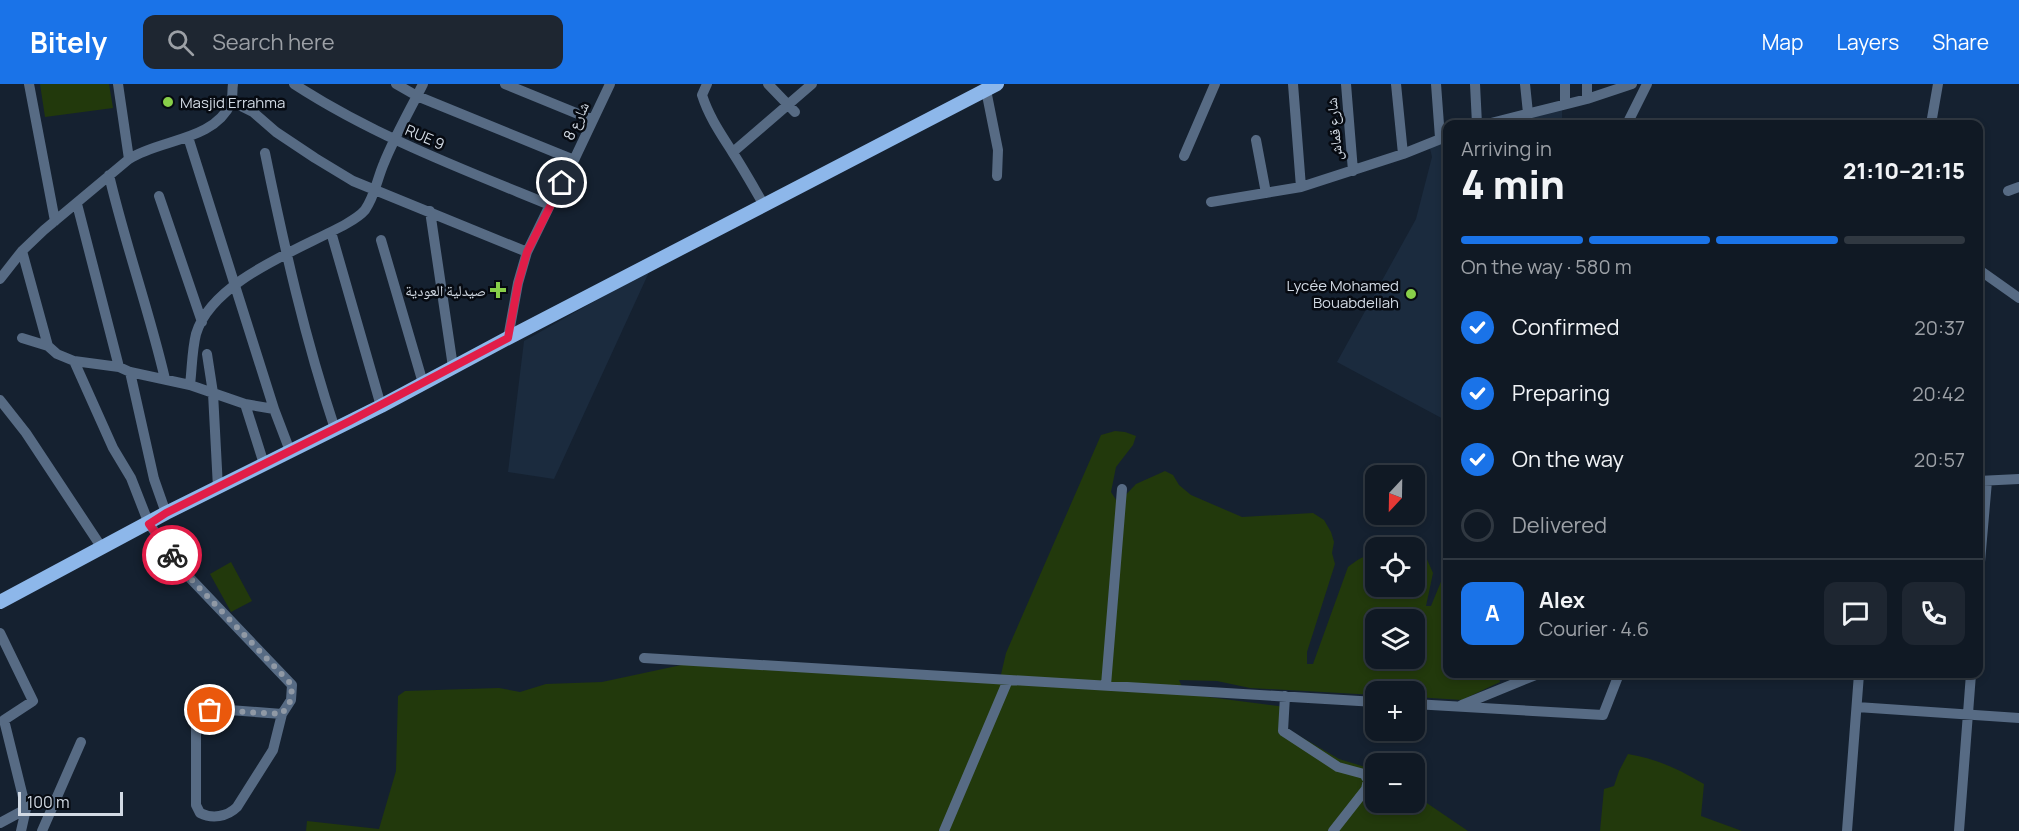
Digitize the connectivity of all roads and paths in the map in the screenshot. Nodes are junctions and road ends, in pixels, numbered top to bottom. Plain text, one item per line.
1 (29, 84) edge
2 (118, 84) edge
3 (233, 84) edge
4 (294, 84) edge
5 (396, 84) edge
6 (423, 84) edge
7 (505, 84) edge
8 (610, 84) edge
9 (707, 84) edge
10 (768, 84) edge
11 (812, 84) edge
12 (1215, 84) edge
13 (1293, 84) edge
14 (1346, 84) edge
15 (1396, 84) edge
16 (1437, 84) edge
17 (1475, 84) edge
18 (1525, 84) edge
19 (1565, 84) edge
20 (1587, 84) edge
21 (1630, 84) edge
22 (1647, 84) edge
23 (1938, 84) edge
24 (992, 86) edge
25 (417, 96) junction
26 (1587, 99) junction
27 (231, 101) junction
28 (1565, 103) junction
29 (792, 108) junction
30 (1528, 113) junction
31 (593, 120) junction
32 (1477, 120) edge
33 (1502, 120) edge
34 (1628, 120) edge
35 (1932, 120) edge
36 (1443, 134) edge
37 (188, 137) junction
38 (1443, 137) edge
39 (394, 140) junction
40 (1256, 140) dead end
41 (733, 152) junction
42 (265, 153) dead end
43 (1403, 154) junction
44 (1184, 156) dead end
45 (129, 159) junction
46 (574, 160) junction
47 (1353, 171) junction
48 (109, 175) junction
49 (997, 176) dead end
50 (1301, 187) junction
51 (2019, 187) edge
52 (375, 191) junction
53 (2008, 191) dead end
54 (1266, 193) junction
55 (159, 196) dead end
56 (1211, 202) dead end
57 (77, 204) junction
58 (550, 205) junction
59 (764, 205) junction
60 (430, 211) junction
61 (55, 220) junction
62 (331, 232) junction
63 (381, 240) dead end
64 (22, 251) junction
65 (527, 252) junction
66 (286, 256) junction
67 (1983, 273) edge
68 (0, 279) edge
69 (235, 283) junction
70 (2019, 298) edge
71 (201, 322) junction
72 (22, 338) dead end
73 (508, 338) junction
74 (48, 346) junction
75 (207, 354) dead end
76 (74, 361) junction
77 (119, 367) junction
78 (453, 367) junction
79 (130, 372) junction
80 (165, 379) junction
81 (423, 383) junction
82 (190, 385) junction
83 (213, 393) junction
84 (0, 400) edge
85 (245, 404) junction
86 (381, 406) junction
87 (274, 410) junction
88 (335, 429) junction
89 (290, 451) junction
90 (264, 464) junction
91 (2019, 479) edge
92 (1983, 481) edge
93 (218, 488) junction
94 (1122, 489) dead end
95 (166, 513) junction
96 (149, 524) junction
97 (102, 548) junction
98 (0, 602) edge
99 (0, 633) edge
100 (644, 658) dead end
101 (1528, 678) edge
102 (1618, 678) edge
103 (1859, 678) edge
104 (1971, 678) edge
105 (1008, 680) junction
106 (1106, 685) junction
107 (1285, 696) junction
108 (1365, 701) edge
109 (1425, 704) edge
110 (1459, 706) junction
111 (1857, 707) junction
112 (282, 714) junction
113 (1968, 714) junction
114 (2019, 718) edge
115 (81, 742) dead end
116 (11, 744) junction
117 (0, 750) edge
118 (27, 809) junction
119 (0, 823) edge
120 (21, 831) edge
121 (42, 831) edge
122 (944, 831) edge
123 (1333, 831) edge
124 (1847, 831) edge
125 (1959, 831) edge

1 - 61 street
2 - 45 street
3 - 27 street
4 - 39 street, RUE 9
5 - 25 street
6 - 25 street
7 - 31 street
8 - 31 street, شارع 8
9 - 41 street
10 - 29 street
11 - 29 street
12 - 44 street
13 - 50 street
14 - 47 street, شارع قماش
15 - 43 street
16 - 36 street
17 - 32 street
18 - 30 street
19 - 28 street
20 - 26 street
21 - 26 street
22 - 34 street
23 - 35 street
24 - 49 street
24 - 59 main road
25 - 39 street
25 - 46 street
26 - 28 street
27 - 37 street
27 - 52 street
28 - 30 street
29 - 41 street
30 - 33 street
31 - 46 street, شارع 8
37 - 45 street
37 - 69 street
38 - 43 street
39 - 52 street
39 - 58 street, RUE 9
40 - 54 street
41 - 59 street
42 - 66 street
43 - 47 street
45 - 48 street
46 - 58 street, شارع 8
47 - 50 street
48 - 57 street
48 - 80 street
50 - 54 street
51 - 53 street
52 - 60 street
52 - 62 street
54 - 56 street
55 - 71 street
57 - 61 street
57 - 77 street
58 - 65 street, شارع 8
59 - 73 main road
60 - 65 street
60 - 78 street
61 - 64 street
62 - 66 street
62 - 86 street
63 - 81 street
64 - 68 street
64 - 74 street
65 - 73 street, شارع 8
66 - 69 street
66 - 88 street
67 - 70 street
69 - 71 street
69 - 87 street
71 - 82 street
72 - 74 street
73 - 78 main road
74 - 76 street
75 - 83 street
76 - 77 street
76 - 96 street
77 - 79 street
78 - 81 main road
79 - 80 street
79 - 95 street
80 - 82 street
81 - 86 main road
82 - 83 street
83 - 85 street
83 - 93 street
84 - 97 street
85 - 87 street
85 - 90 street
86 - 88 main road
87 - 89 street
88 - 89 main road
89 - 90 main road
90 - 93 main road
91 - 92 street
93 - 95 main road
94 - 106 street
95 - 96 main road
96 - 97 main road
96 - 112 street
97 - 98 main road
99 - 116 street
100 - 105 street
101 - 110 street
102 - 110 street
103 - 111 street
104 - 113 street
105 - 106 street
105 - 122 street
106 - 107 street
107 - 108 street
107 - 123 street
109 - 110 street
111 - 113 street
111 - 124 street
112 - 112 street
113 - 114 street
113 - 125 street
115 - 121 street
116 - 117 street
116 - 118 street
118 - 119 street
118 - 120 street

